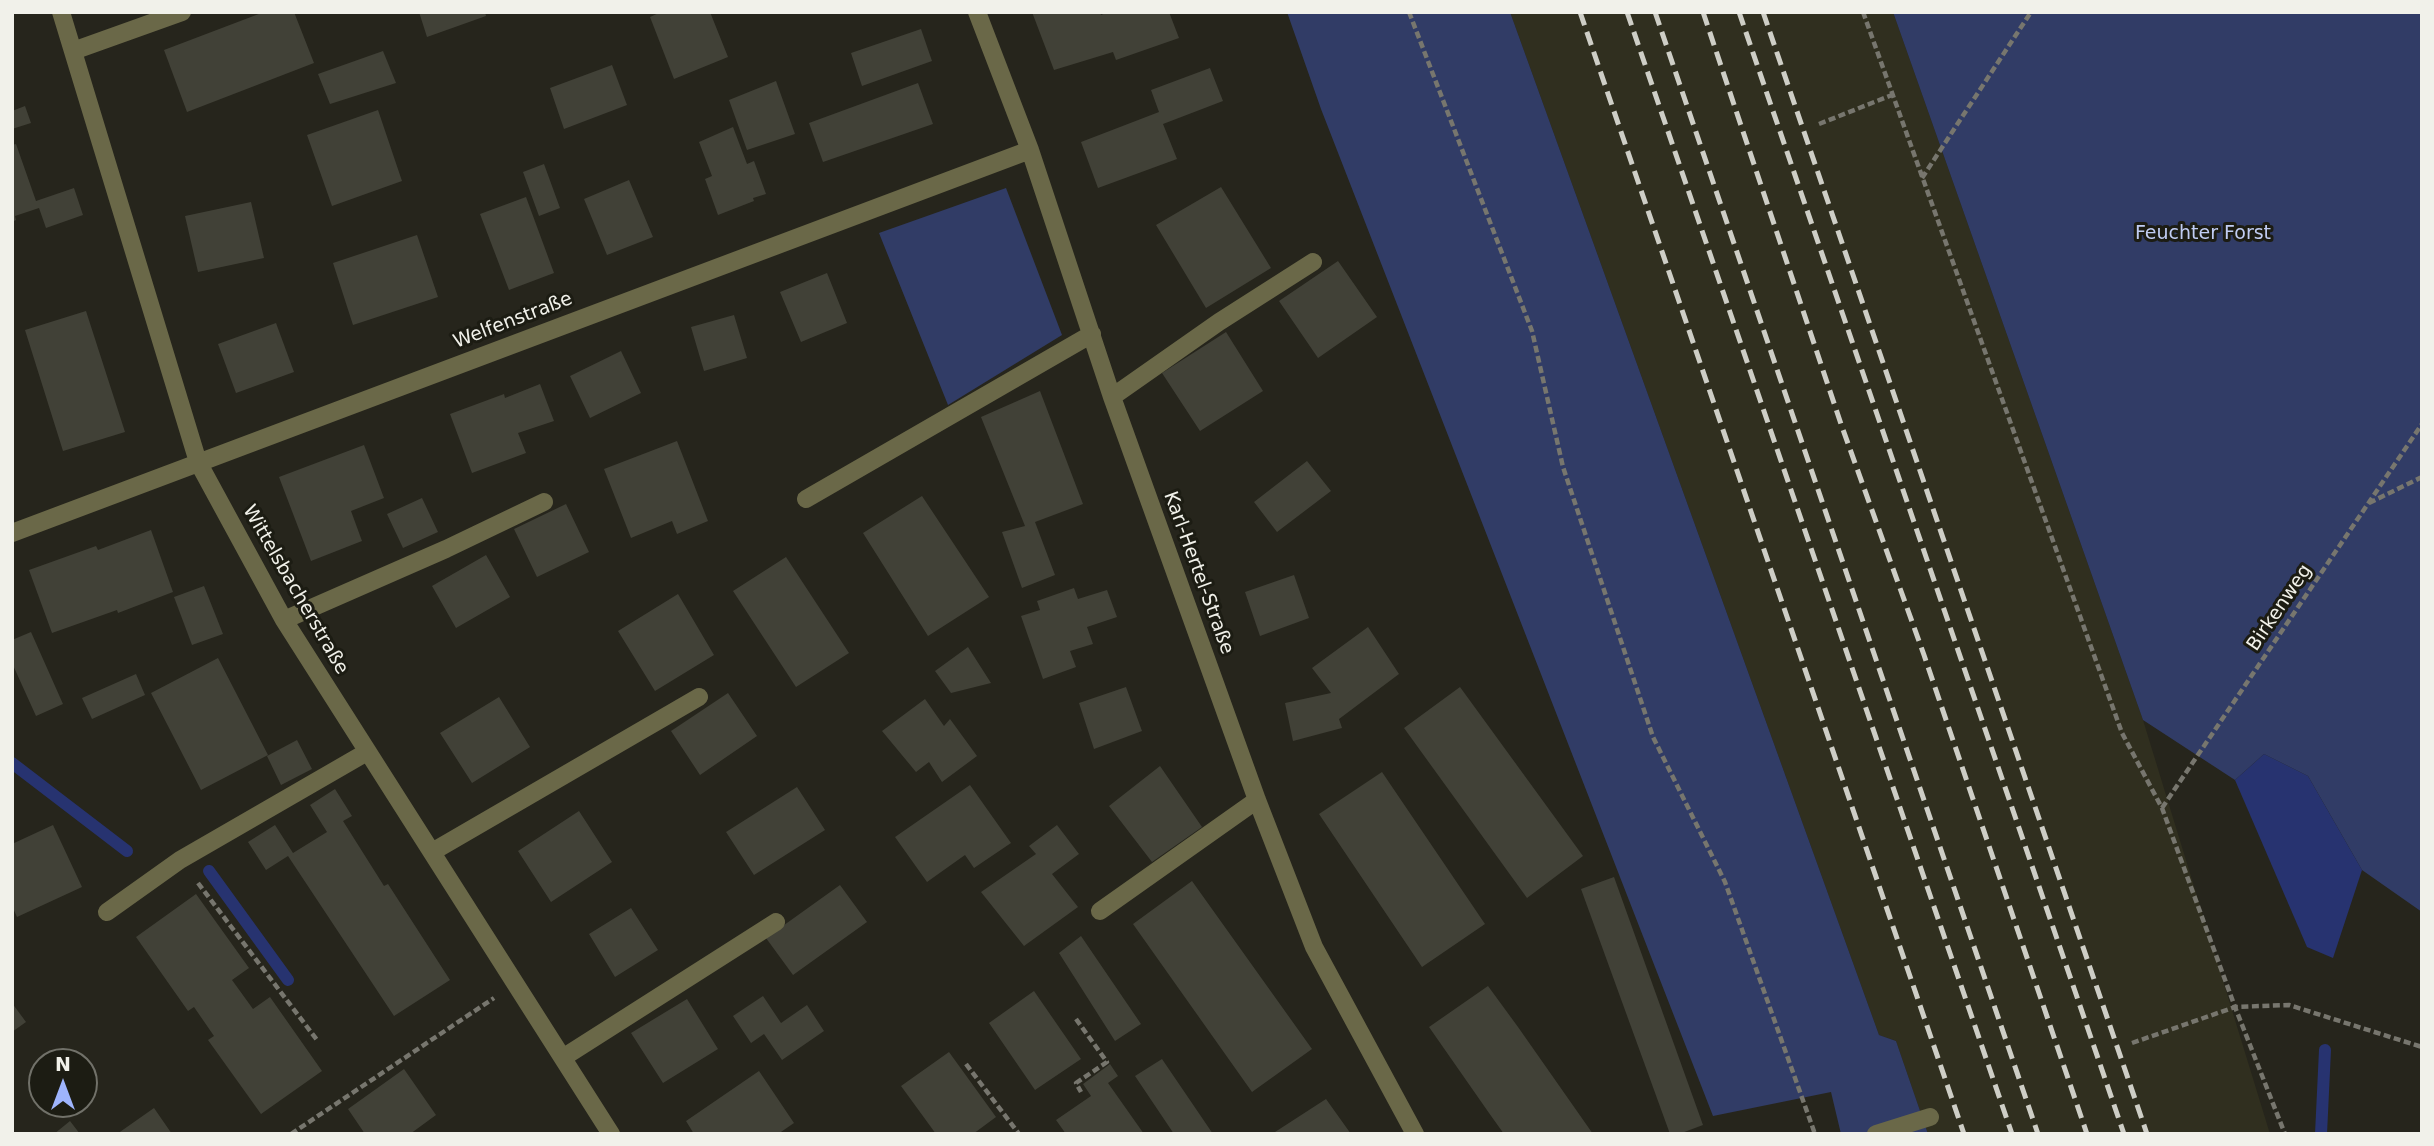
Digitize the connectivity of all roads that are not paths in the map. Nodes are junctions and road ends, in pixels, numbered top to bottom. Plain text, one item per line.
1 (61, 12) edge
2 (182, 12) edge
3 (977, 12) edge
4 (73, 51) junction
5 (1030, 150) junction
6 (1313, 262) dead end
7 (1092, 334) junction
8 (1112, 397) junction
9 (198, 463) junction
10 (806, 499) dead end
11 (544, 502) dead end
12 (12, 533) edge
13 (284, 620) junction
14 (699, 697) dead end
15 (368, 752) junction
16 (1257, 800) junction
17 (432, 852) junction
18 (1100, 911) dead end
19 (107, 912) dead end
20 (776, 922) dead end
21 (564, 1057) junction
22 (1930, 1117) dead end
23 (611, 1134) edge
24 (1415, 1134) edge
25 (1876, 1134) edge

1 - 4 street, Wittelsbacherstraße
2 - 4 street
3 - 5 street, Karl-Hertel-Straße
4 - 9 street, Wittelsbacherstraße
5 - 7 street, Karl-Hertel-Straße
5 - 9 street, Welfenstraße
6 - 8 street
7 - 8 street, Karl-Hertel-Straße
7 - 10 street
8 - 16 street, Karl-Hertel-Straße
9 - 12 street, Welfenstraße
9 - 13 street, Wittelsbacherstraße
11 - 13 street
13 - 15 street, Wittelsbacherstraße
14 - 17 street
15 - 17 street, Wittelsbacherstraße
15 - 19 street
16 - 18 street
16 - 24 street, Karl-Hertel-Straße
17 - 21 street, Wittelsbacherstraße
20 - 21 street
21 - 23 street, Wittelsbacherstraße
22 - 25 street

